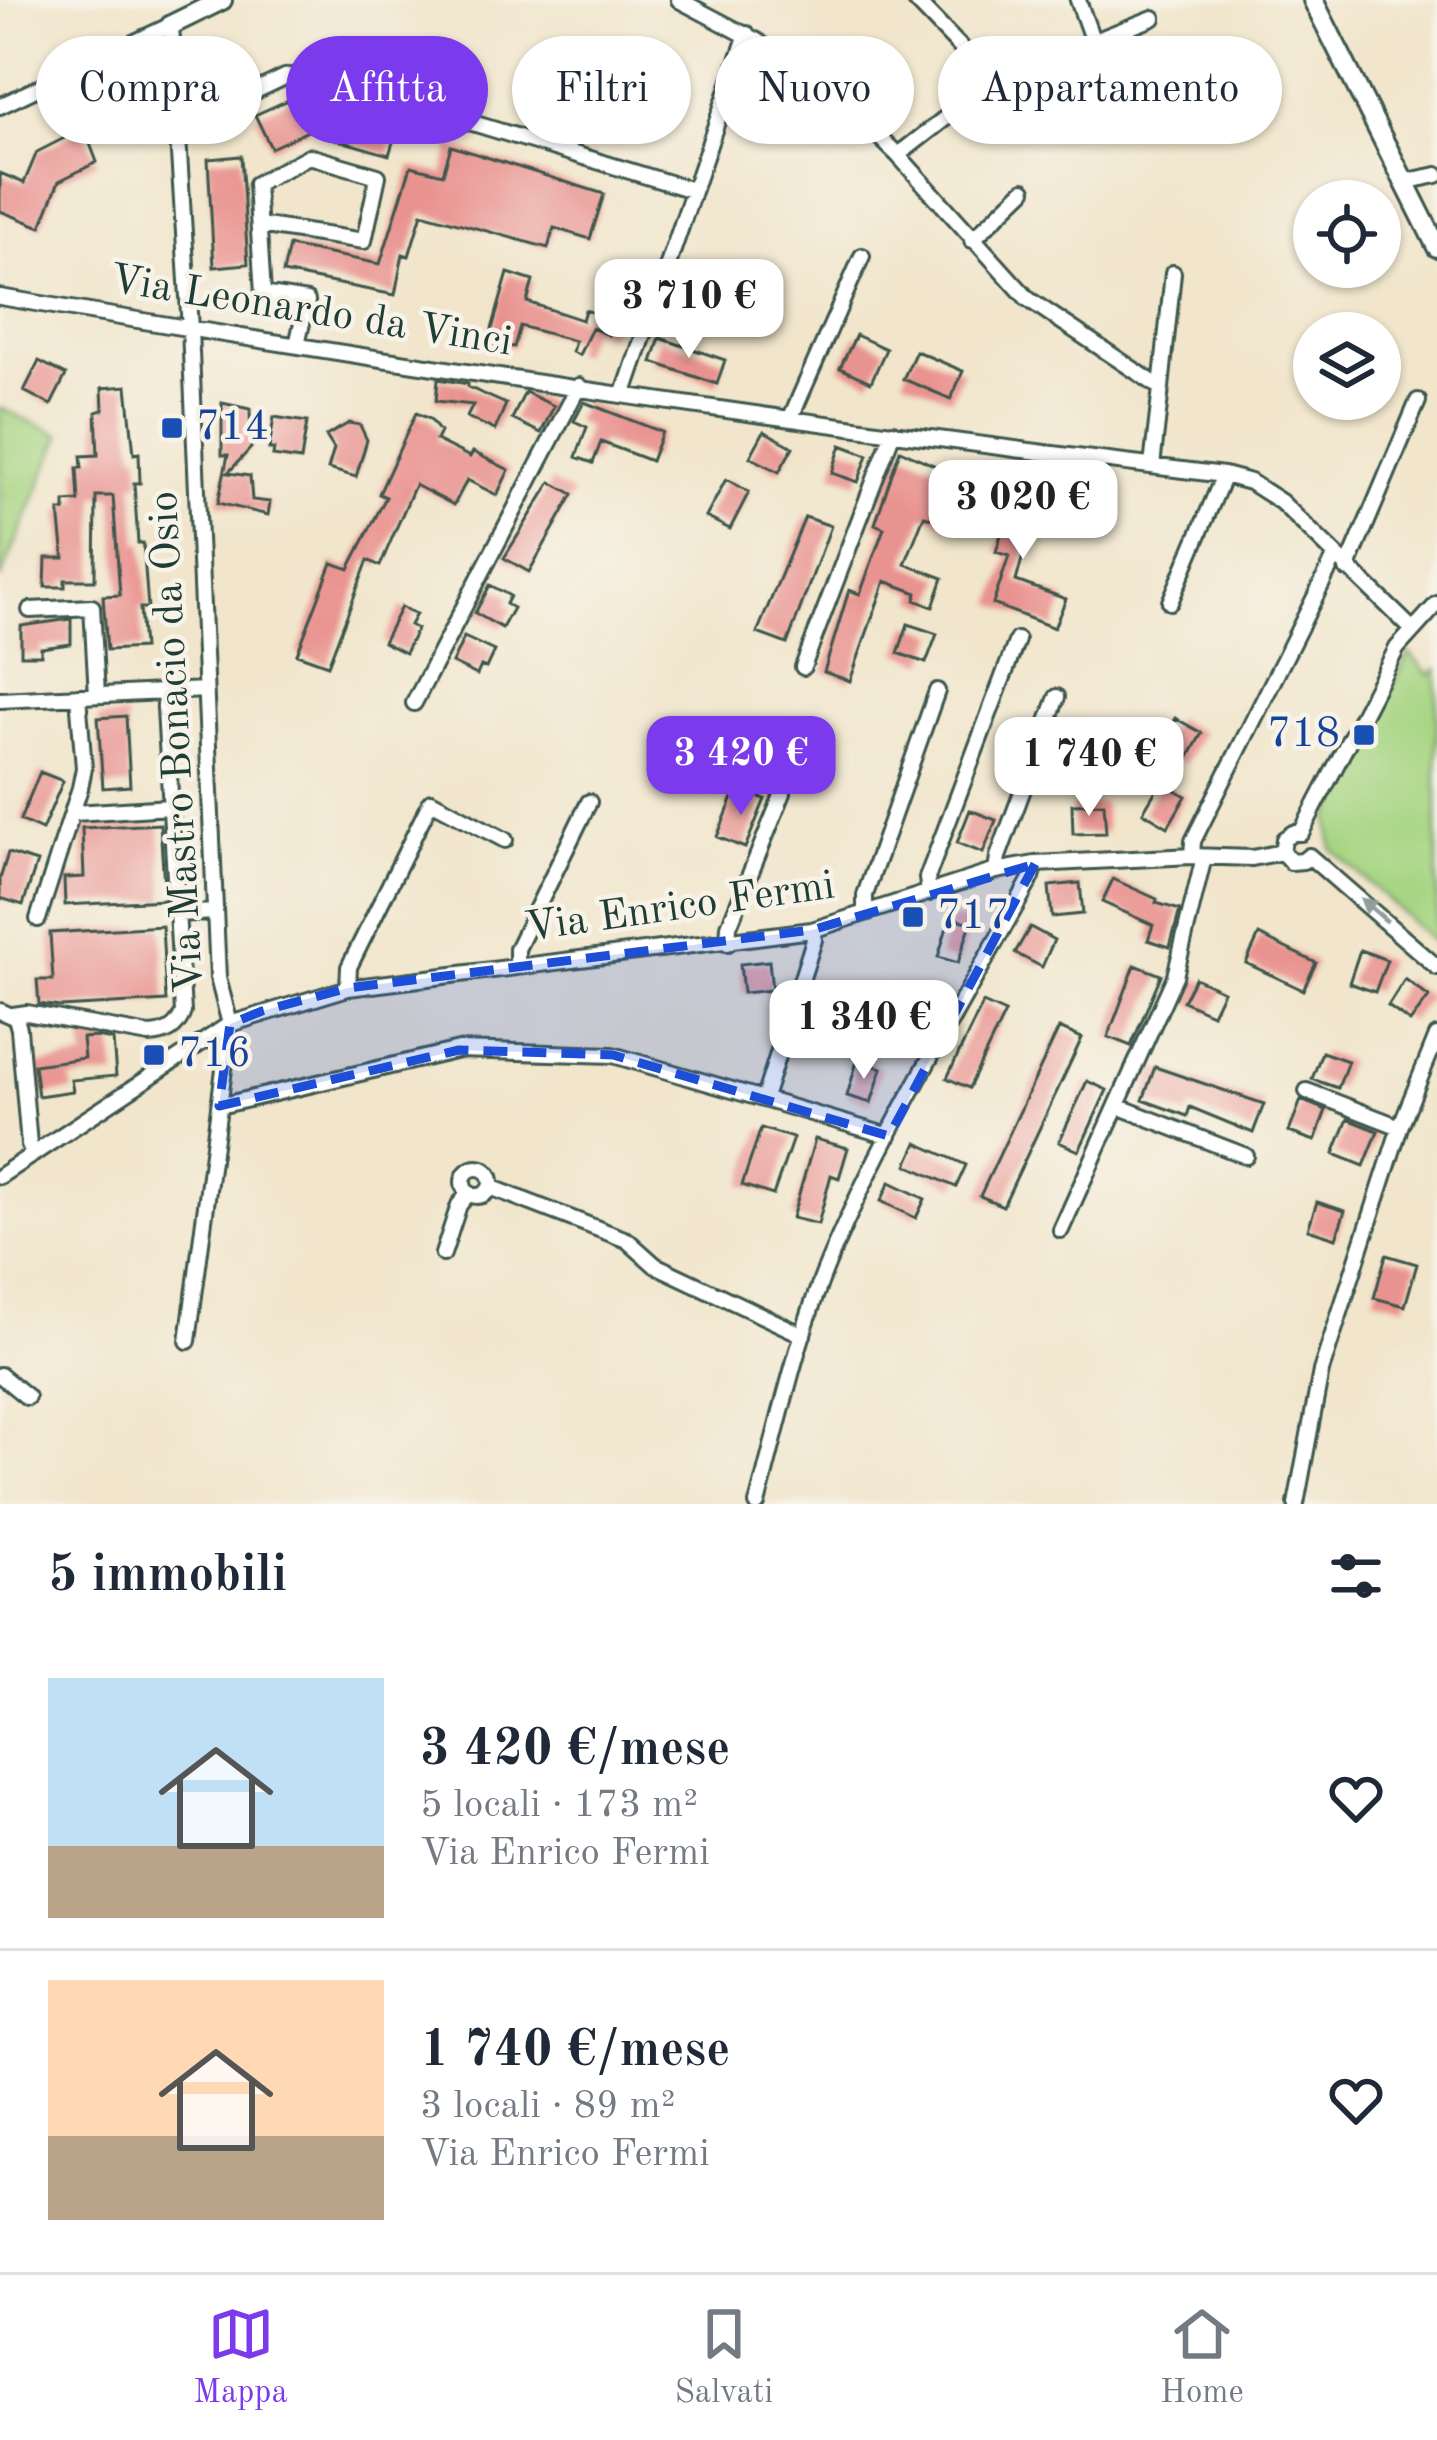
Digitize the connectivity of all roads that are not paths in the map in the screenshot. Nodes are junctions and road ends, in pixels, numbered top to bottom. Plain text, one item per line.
1 (222, 0) edge
2 (679, 0) edge
3 (915, 0) edge
4 (1078, 0) edge
5 (1313, 0) edge
6 (1154, 18) dead end
7 (171, 25) junction
8 (747, 34) junction
9 (172, 36) edge
10 (950, 36) edge
11 (1091, 36) edge
12 (1108, 36) edge
13 (262, 89) edge
14 (0, 106) edge
15 (938, 124) edge
16 (178, 144) edge
17 (898, 155) junction
18 (1437, 175) edge
19 (1403, 182) junction
20 (692, 190) junction
21 (1024, 190) dead end
22 (259, 226) junction
23 (972, 240) junction
24 (1437, 247) edge
25 (862, 256) dead end
26 (1173, 273) dead end
27 (0, 297) edge
28 (190, 329) junction
29 (297, 345) junction
30 (579, 386) junction
31 (1161, 388) junction
32 (624, 393) junction
33 (1418, 400) dead end
34 (791, 417) junction
35 (893, 432) junction
36 (1151, 466) junction
37 (1224, 475) junction
38 (1335, 557) junction
39 (1347, 568) junction
40 (1170, 602) dead end
41 (1437, 604) edge
42 (30, 610) dead end
43 (1412, 629) junction
44 (1017, 640) dead end
45 (803, 667) dead end
46 (205, 690) junction
47 (937, 691) dead end
48 (164, 692) junction
49 (97, 695) junction
50 (78, 696) junction
51 (1057, 697) dead end
52 (0, 700) edge
53 (414, 703) dead end
54 (783, 793) dead end
55 (589, 802) dead end
56 (171, 807) junction
57 (74, 813) junction
58 (1301, 833) junction
59 (506, 840) dead end
60 (1282, 853) junction
61 (1198, 856) junction
62 (1309, 856) junction
63 (1034, 864) junction
64 (996, 871) junction
65 (929, 893) junction
66 (215, 911) junction
67 (177, 914) junction
68 (865, 914) junction
69 (38, 919) dead end
70 (812, 930) junction
71 (728, 943) junction
72 (517, 965) junction
73 (1437, 967) edge
74 (348, 988) junction
75 (6, 1013) edge
76 (230, 1024) junction
77 (1437, 1036) edge
78 (1307, 1090) dead end
79 (764, 1098) junction
80 (219, 1106) junction
81 (1117, 1106) junction
82 (1400, 1127) junction
83 (889, 1136) junction
84 (34, 1154) junction
85 (1246, 1156) dead end
86 (0, 1176) edge
87 (490, 1187) junction
88 (469, 1193) junction
89 (1061, 1230) dead end
90 (443, 1254) dead end
91 (802, 1335) junction
92 (188, 1341) dead end
93 (0, 1375) edge
94 (27, 1396) dead end
95 (757, 1504) edge
96 (1296, 1504) edge

1 - 7 street
2 - 8 street
3 - 10 street
4 - 11 street
5 - 19 street
6 - 12 street
7 - 9 street, Via Mastro Bonacio da Osio
7 - 14 street
8 - 17 street
8 - 20 street
13 - 20 street
15 - 17 street
16 - 28 street, Via Mastro Bonacio da Osio
17 - 23 street
18 - 19 street
19 - 24 street
20 - 32 street
21 - 23 street
22 - 22 street
22 - 29 street
23 - 31 street
25 - 34 street
26 - 31 street
27 - 28 street, Via Leonardo da Vinci
28 - 29 street, Via Leonardo da Vinci
28 - 46 street, Via Mastro Bonacio da Osio
29 - 30 street, Via Leonardo da Vinci
30 - 32 street, Via Leonardo da Vinci
30 - 53 street
31 - 36 street
32 - 34 street, Via Leonardo da Vinci
33 - 39 street
34 - 35 street, Via Leonardo da Vinci
35 - 36 street, Via Leonardo da Vinci
35 - 45 street
36 - 37 street, Via Leonardo da Vinci
37 - 38 street, Via Leonardo da Vinci
37 - 40 street
38 - 39 street, Via Leonardo da Vinci
38 - 61 street
39 - 43 street, Via Leonardo da Vinci
41 - 43 street
42 - 49 street
43 - 58 street
44 - 65 street
46 - 48 street
46 - 66 street, Via Mastro Bonacio da Osio
47 - 68 street
48 - 49 street
48 - 56 street
49 - 50 street
50 - 52 street
50 - 57 street
51 - 64 street
54 - 71 street
55 - 72 street
56 - 57 street
56 - 67 street
57 - 69 street
58 - 60 street
58 - 62 street
59 - 74 street
60 - 61 street, Via Enrico Fermi
60 - 62 street
61 - 63 street, Via Enrico Fermi
61 - 81 street
73 -> 62 street
63 - 64 street, Via Enrico Fermi
63 - 83 street
64 - 65 street, Via Enrico Fermi
65 - 68 street, Via Enrico Fermi
66 - 67 street
66 - 76 street, Via Mastro Bonacio da Osio
67 - 75 street
68 - 70 street, Via Enrico Fermi
70 - 71 street, Via Enrico Fermi
70 - 79 street
71 - 72 street, Via Enrico Fermi
72 - 74 street, Via Enrico Fermi
74 - 76 street, Via Enrico Fermi
75 - 84 street
76 - 80 street, Via Mastro Bonacio da Osio
76 - 84 street, Via Enrico Fermi
77 - 82 street
78 - 82 street
79 - 80 street
79 - 83 street
80 - 92 street, Via Mastro Bonacio da Osio
81 - 85 street
81 - 89 street
82 - 96 street
83 - 91 street
84 - 86 street, Via Enrico Fermi
87 - 88 street
87 - 88 street
87 - 91 street
88 - 90 street
91 - 95 street
93 - 94 street

